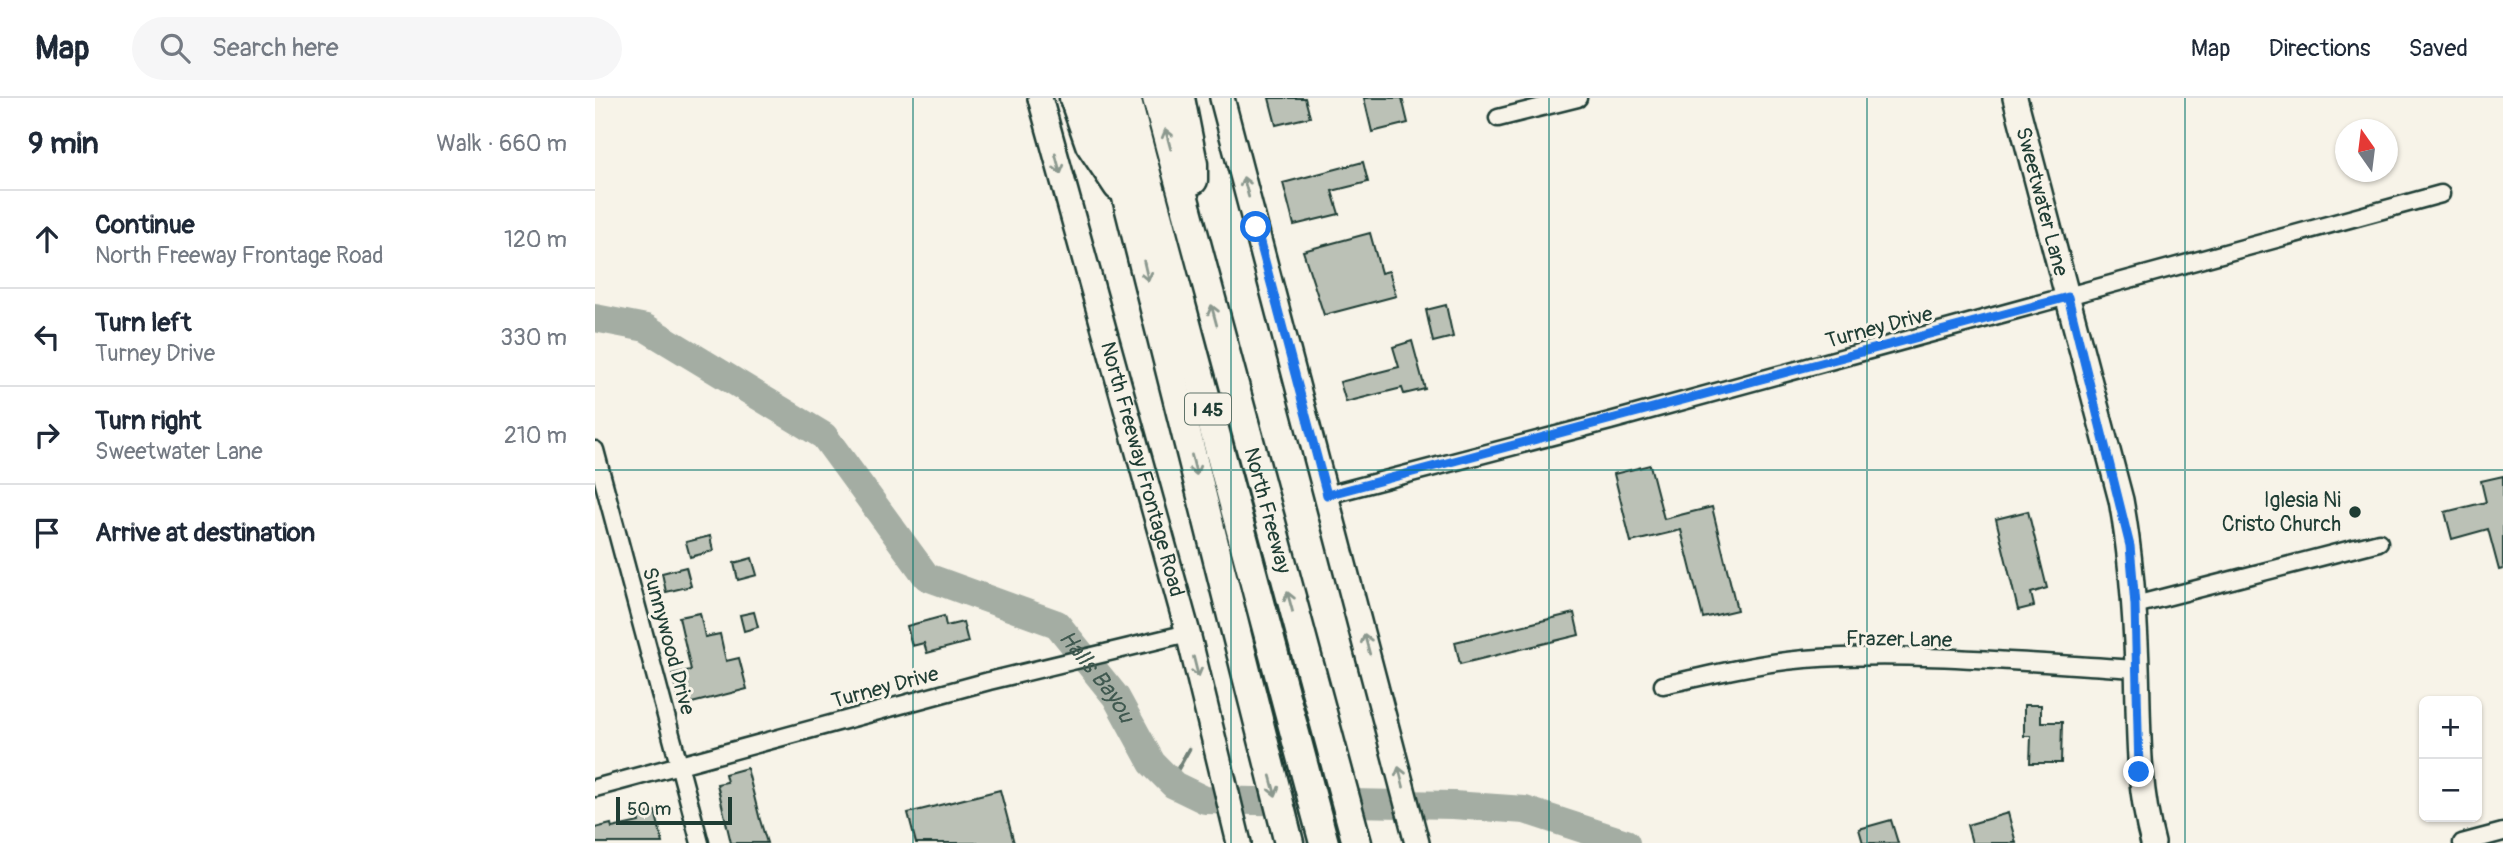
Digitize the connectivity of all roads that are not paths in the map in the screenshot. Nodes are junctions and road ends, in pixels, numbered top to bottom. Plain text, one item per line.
1 (1040, 98) edge
2 (1074, 98) edge
3 (1102, 98) edge
4 (1126, 98) edge
5 (1157, 98) edge
6 (1180, 98) edge
7 (1222, 98) edge
8 (1578, 98) edge
9 (2015, 98) edge
10 (1498, 118) dead end
11 (2441, 194) dead end
12 (1130, 204) junction
13 (1192, 228) junction
14 (2068, 297) junction
15 (595, 450) edge
16 (1327, 495) junction
17 (2378, 542) dead end
18 (2135, 605) junction
19 (1188, 633) junction
20 (2137, 669) junction
21 (1663, 685) dead end
22 (680, 765) junction
23 (595, 788) edge
24 (2503, 832) edge
25 (700, 843) edge
26 (1239, 843) edge
27 (1288, 843) edge
28 (1324, 843) edge
29 (1357, 843) edge
30 (1417, 843) edge
31 (2153, 843) edge
32 (2462, 843) edge

1 -> 19 main road, North Freeway Frontage Road
2 - 12 highway
3 - 12 highway, I 45
4 - 28 highway, North Freeway / I 45
13 -> 5 highway, North Freeway / I 45
6 - 13 highway
16 -> 7 main road
8 - 10 street
9 - 14 main road, Sweetwater Lane
11 - 14 street, Turney Drive
12 -> 27 highway, I 45
29 -> 13 highway, North Freeway / I 45
14 - 16 street, Turney Drive
14 - 18 main road, Sweetwater Lane
15 - 22 street, Sunnywood Drive
30 -> 16 main road
17 - 18 street
18 - 20 main road, Sweetwater Lane
19 - 22 street, Turney Drive
19 -> 26 main road, North Freeway Frontage Road
20 - 21 street, Frazer Lane
20 - 31 main road, Sweetwater Lane
22 - 23 street, Turney Drive
22 - 25 street, Sunnywood Drive
24 - 32 street

